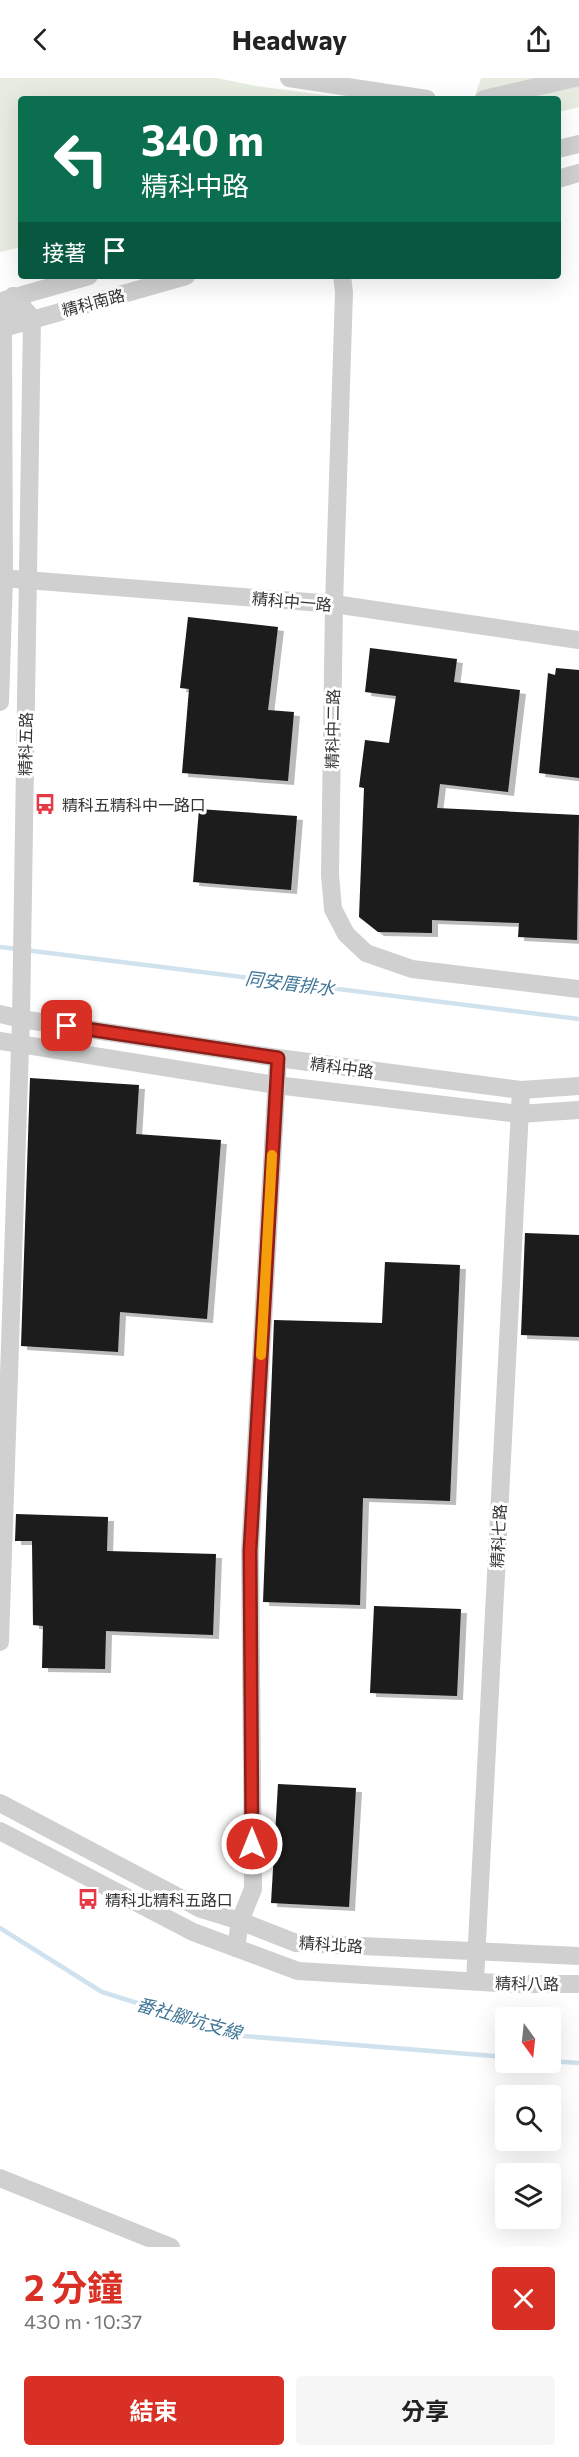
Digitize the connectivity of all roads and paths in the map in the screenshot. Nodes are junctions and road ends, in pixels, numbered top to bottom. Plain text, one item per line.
1 (289, 78) edge
2 (575, 78) edge
3 (407, 96) edge
4 (497, 96) edge
5 (579, 144) edge
6 (561, 148) edge
7 (579, 173) edge
8 (561, 178) edge
9 (79, 279) edge
10 (175, 279) edge
11 (342, 279) edge
12 (7, 300) edge
13 (32, 318) junction
14 (1, 328) edge
15 (2, 579) edge
16 (28, 581) junction
17 (334, 604) junction
18 (579, 640) edge
19 (0, 702) edge
20 (579, 989) edge
21 (0, 1014) edge
22 (21, 1019) junction
23 (0, 1041) edge
24 (18, 1045) junction
25 (278, 1058) junction
26 (276, 1085) junction
27 (579, 1086) edge
28 (521, 1090) junction
29 (579, 1110) edge
30 (519, 1114) junction
31 (0, 1642) edge
32 (0, 1803) edge
33 (0, 1831) edge
34 (240, 1921) junction
35 (236, 1948) junction
36 (477, 1952) junction
37 (579, 1956) edge
38 (475, 1981) junction
39 (579, 1984) edge
40 (0, 2178) edge
41 (171, 2247) edge

1 - 3 street
2 - 4 street
5 - 6 street
7 - 8 street
9 - 12 street, 精科南路
10 - 13 street, 精科南路
11 - 17 street, 精科中二路
12 - 13 street
12 - 14 street, 精科五路
13 - 14 street, 精科南路
13 - 16 street, 精科五路
14 - 15 street, 精科五路
15 - 16 street, 精科中一路
15 - 19 street, 精科五路
16 - 17 street, 精科中一路
16 - 22 street, 精科五路
17 - 18 street, 精科中一路
17 - 20 street, 精科中二路
21 - 22 street, 精科中路
22 - 24 street, 精科五路
22 - 25 street, 精科中路
23 - 24 street, 精科中路
24 - 26 street, 精科中路
24 - 31 street, 精科五路
25 - 26 street
25 - 28 street, 精科中路
26 - 30 street, 精科中路
26 - 34 street
27 - 28 street, 精科中路
28 - 30 street, 精科七路
29 - 30 street, 精科中路
30 - 36 street, 精科七路
32 - 34 street, 精科北路
33 - 35 street, 精科北路
34 - 35 street
34 - 36 street, 精科北路
35 - 38 street, 精科北路
36 - 37 street, 精科八路
36 - 38 street, 精科七路
38 - 39 street, 精科八路
40 - 41 street

